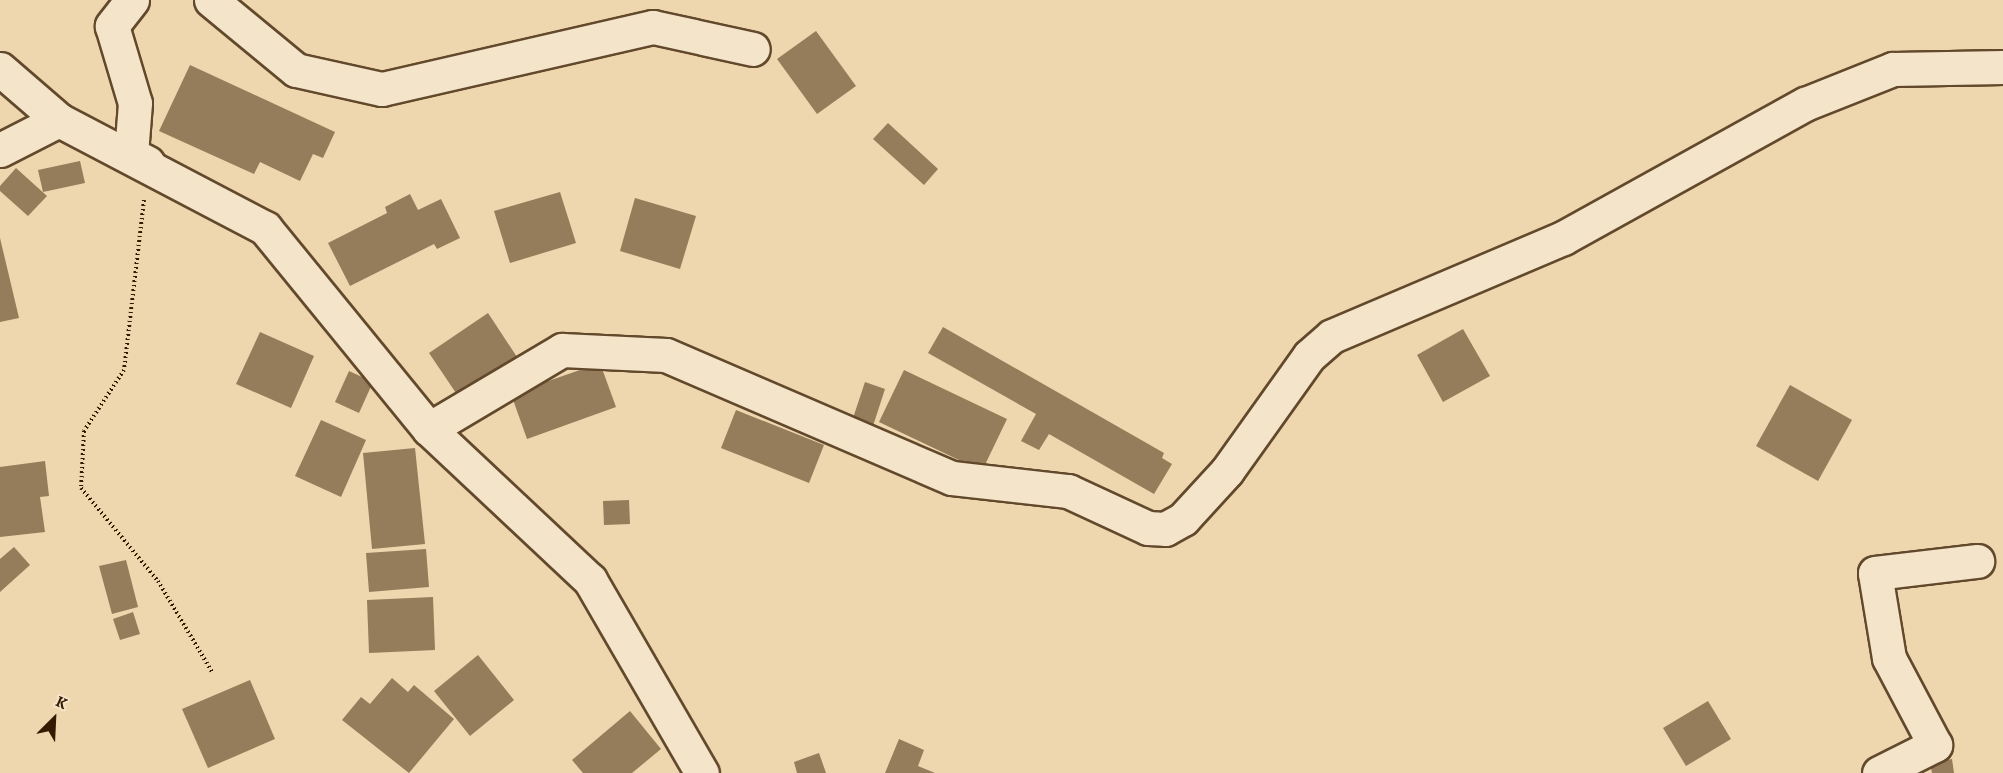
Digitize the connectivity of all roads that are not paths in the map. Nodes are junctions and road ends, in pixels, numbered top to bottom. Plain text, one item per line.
1 (132, 0) edge
2 (211, 0) edge
3 (753, 49) dead end
4 (2003, 67) edge
5 (0, 69) edge
6 (59, 120) junction
7 (0, 150) edge
8 (148, 163) junction
9 (429, 429) junction
10 (1977, 561) dead end
11 (702, 773) edge
12 (1879, 773) edge

1 - 8 street
2 - 3 street
4 - 9 street
5 - 6 street
6 - 7 street
6 - 8 street
8 - 9 street
9 - 11 street
10 - 12 street

